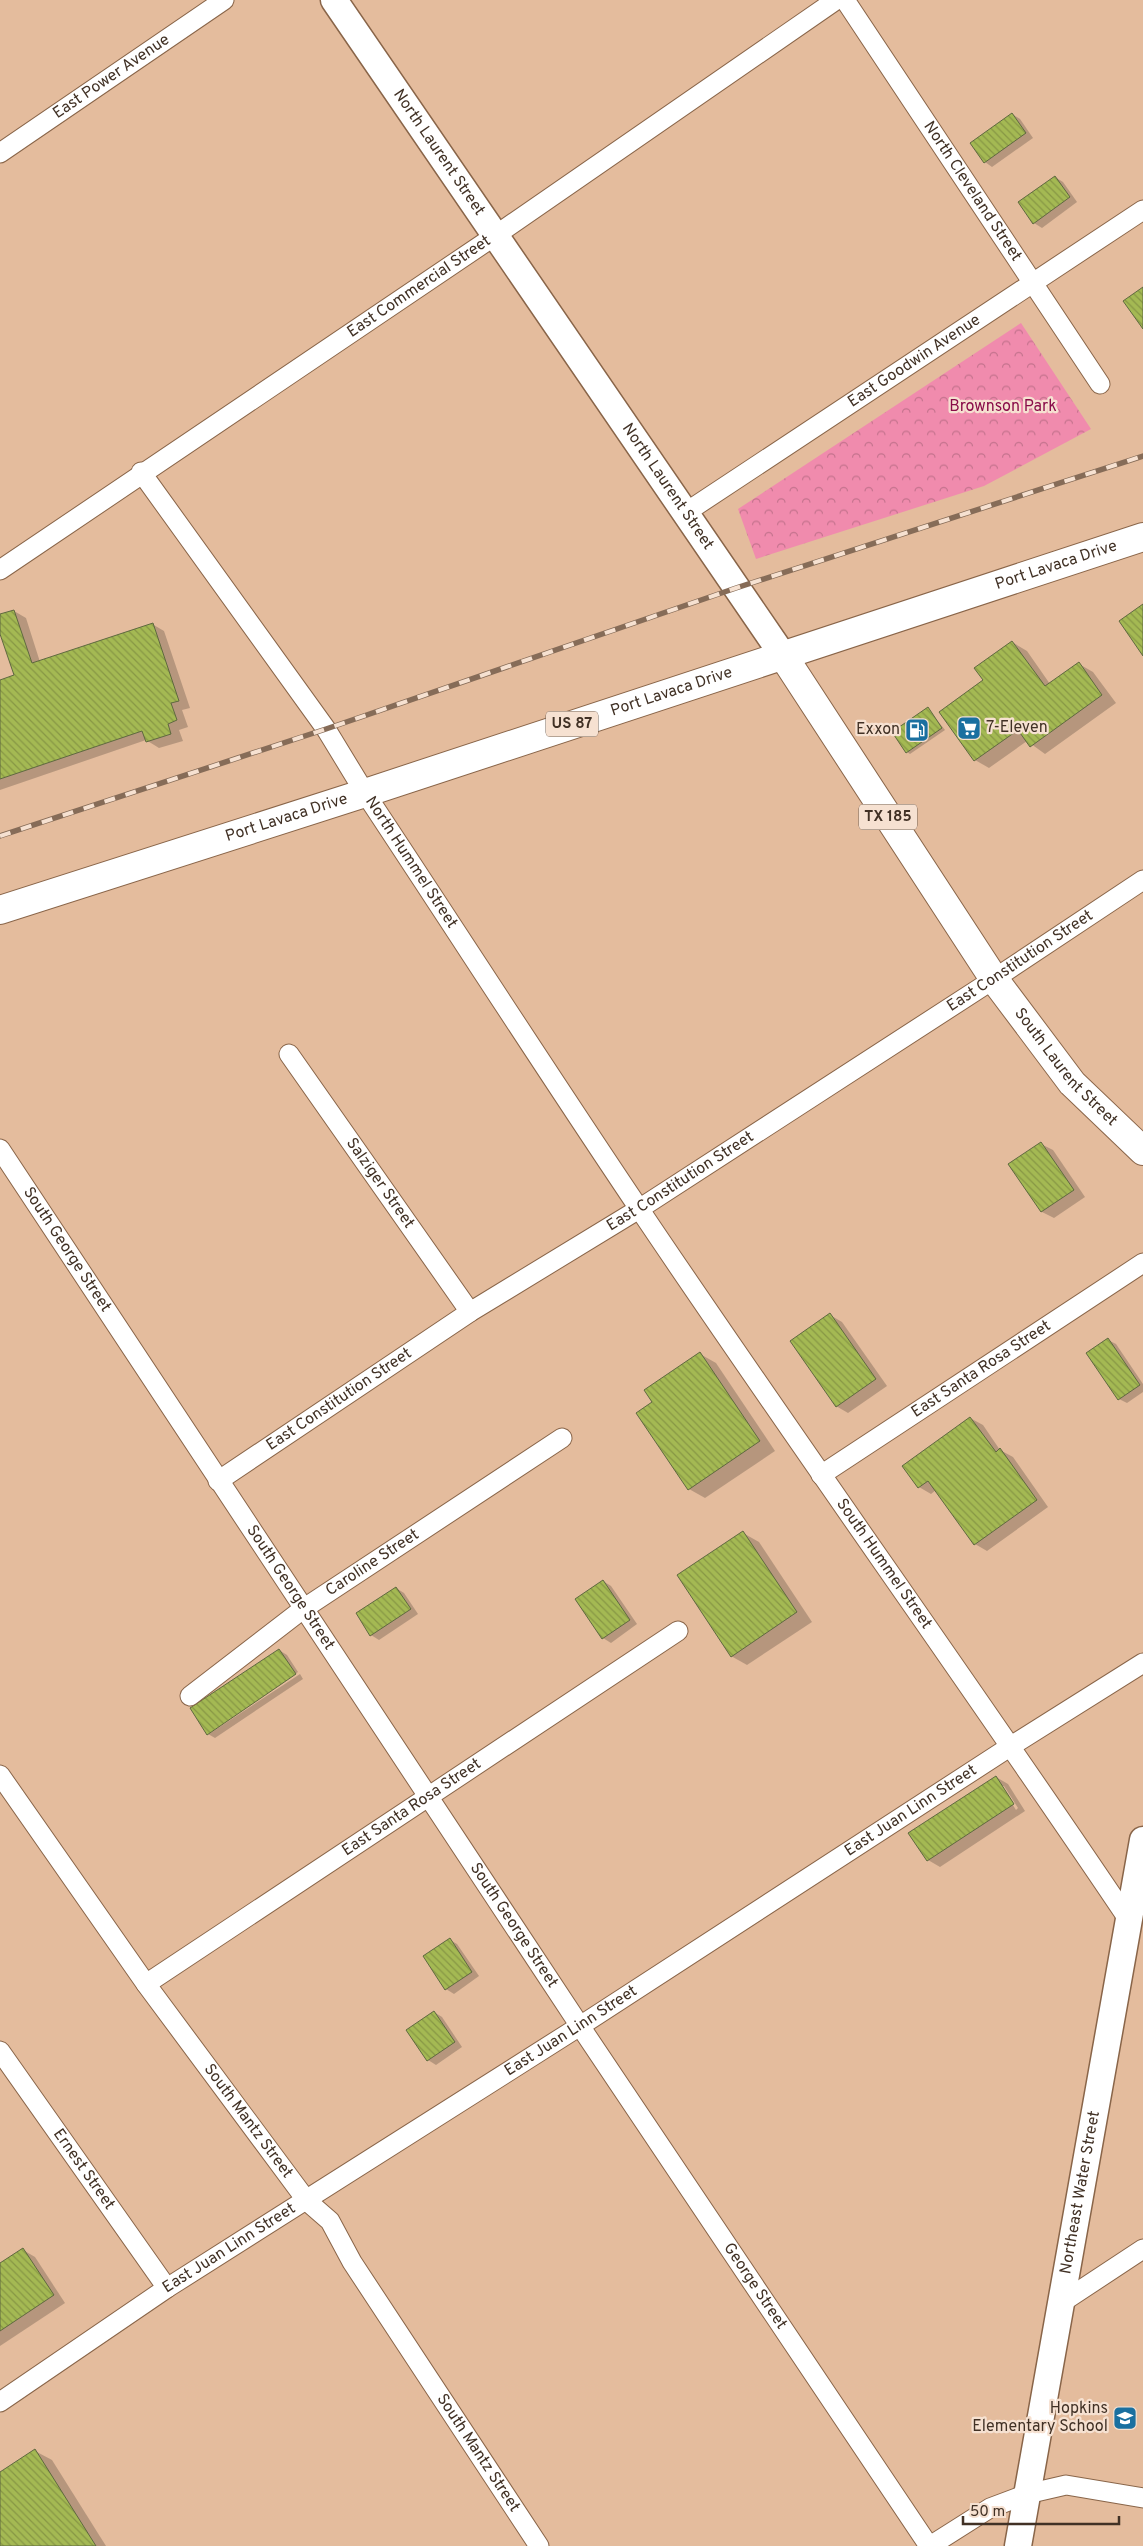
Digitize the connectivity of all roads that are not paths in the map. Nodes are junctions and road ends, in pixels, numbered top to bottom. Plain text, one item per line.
1 (224, 0) edge
2 (334, 0) edge
3 (836, 0) edge
4 (845, 0) edge
5 (0, 153) edge
6 (1143, 210) edge
7 (496, 235) junction
8 (1034, 284) junction
9 (1100, 384) dead end
10 (141, 472) junction
11 (685, 513) junction
12 (1143, 537) edge
13 (0, 570) edge
14 (782, 654) junction
15 (365, 793) junction
16 (1143, 880) edge
17 (0, 910) edge
18 (994, 980) junction
19 (289, 1054) dead end
20 (0, 1149) edge
21 (1143, 1151) edge
22 (639, 1209) junction
23 (1143, 1263) edge
24 (470, 1312) junction
25 (562, 1438) dead end
26 (821, 1475) junction
27 (218, 1481) junction
28 (303, 1609) junction
29 (678, 1631) dead end
30 (1143, 1663) edge
31 (190, 1696) dead end
32 (1011, 1746) junction
33 (0, 1775) edge
34 (428, 1798) junction
35 (1143, 1840) edge
36 (1128, 1919) junction
37 (146, 1984) junction
38 (580, 2026) junction
39 (0, 2051) edge
40 (307, 2200) junction
41 (1143, 2249) edge
42 (167, 2288) junction
43 (1061, 2303) junction
44 (0, 2402) edge
45 (1027, 2494) junction
46 (1143, 2498) edge
47 (539, 2546) edge
48 (929, 2546) edge
49 (1018, 2546) edge

1 - 5 street, East Power Avenue
2 - 7 main road, North Laurent Street / TX 185
3 - 7 street, East Commercial Street
4 - 8 street, North Cleveland Street
6 - 8 street, East Goodwin Avenue
7 - 10 street, East Commercial Street
7 - 11 main road, North Laurent Street / TX 185
8 - 9 street, North Cleveland Street
8 - 11 street, East Goodwin Avenue
10 - 13 street, East Commercial Street
10 - 15 street, North Hummel Street
11 - 14 main road, North Laurent Street / TX 185
12 - 14 main road, Port Lavaca Drive / US 87
14 - 15 main road, Port Lavaca Drive / US 87
14 - 18 main road, North Laurent Street / TX 185
15 - 17 main road, Port Lavaca Drive / US 87
15 - 22 street, North Hummel Street
16 - 18 street, East Constitution Street
18 - 21 main road, South Laurent Street / TX 185
18 - 22 street, East Constitution Street
19 - 24 street, Salziger Street
20 - 27 street, South George Street
22 - 24 street, East Constitution Street
22 - 26 street, South Hummel Street
23 - 26 street, East Santa Rosa Street
24 - 27 street, East Constitution Street
25 - 28 street, Caroline Street
26 - 32 street, South Hummel Street
27 - 28 street, South George Street
28 - 31 street, Caroline Street
28 - 34 street, South George Street
29 - 34 street, East Santa Rosa Street
30 - 32 street, East Juan Linn Street
32 - 36 street, South Hummel Street
32 - 38 street, East Juan Linn Street
33 - 37 street, South Mantz Street
34 - 37 street, East Santa Rosa Street
34 - 38 street, South George Street
35 - 36 main road, Northeast Water Street
36 - 43 main road, Northeast Water Street
37 - 40 street, South Mantz Street
38 - 40 street, East Juan Linn Street
38 - 48 street, George Street
39 - 42 street, Ernest Street
40 - 42 street, East Juan Linn Street
40 - 47 street, South Mantz Street
41 - 43 street
42 - 44 street, East Juan Linn Street
43 - 45 main road, Northeast Water Street
45 - 46 street
45 - 48 street
45 - 49 main road, Northeast Water Street

